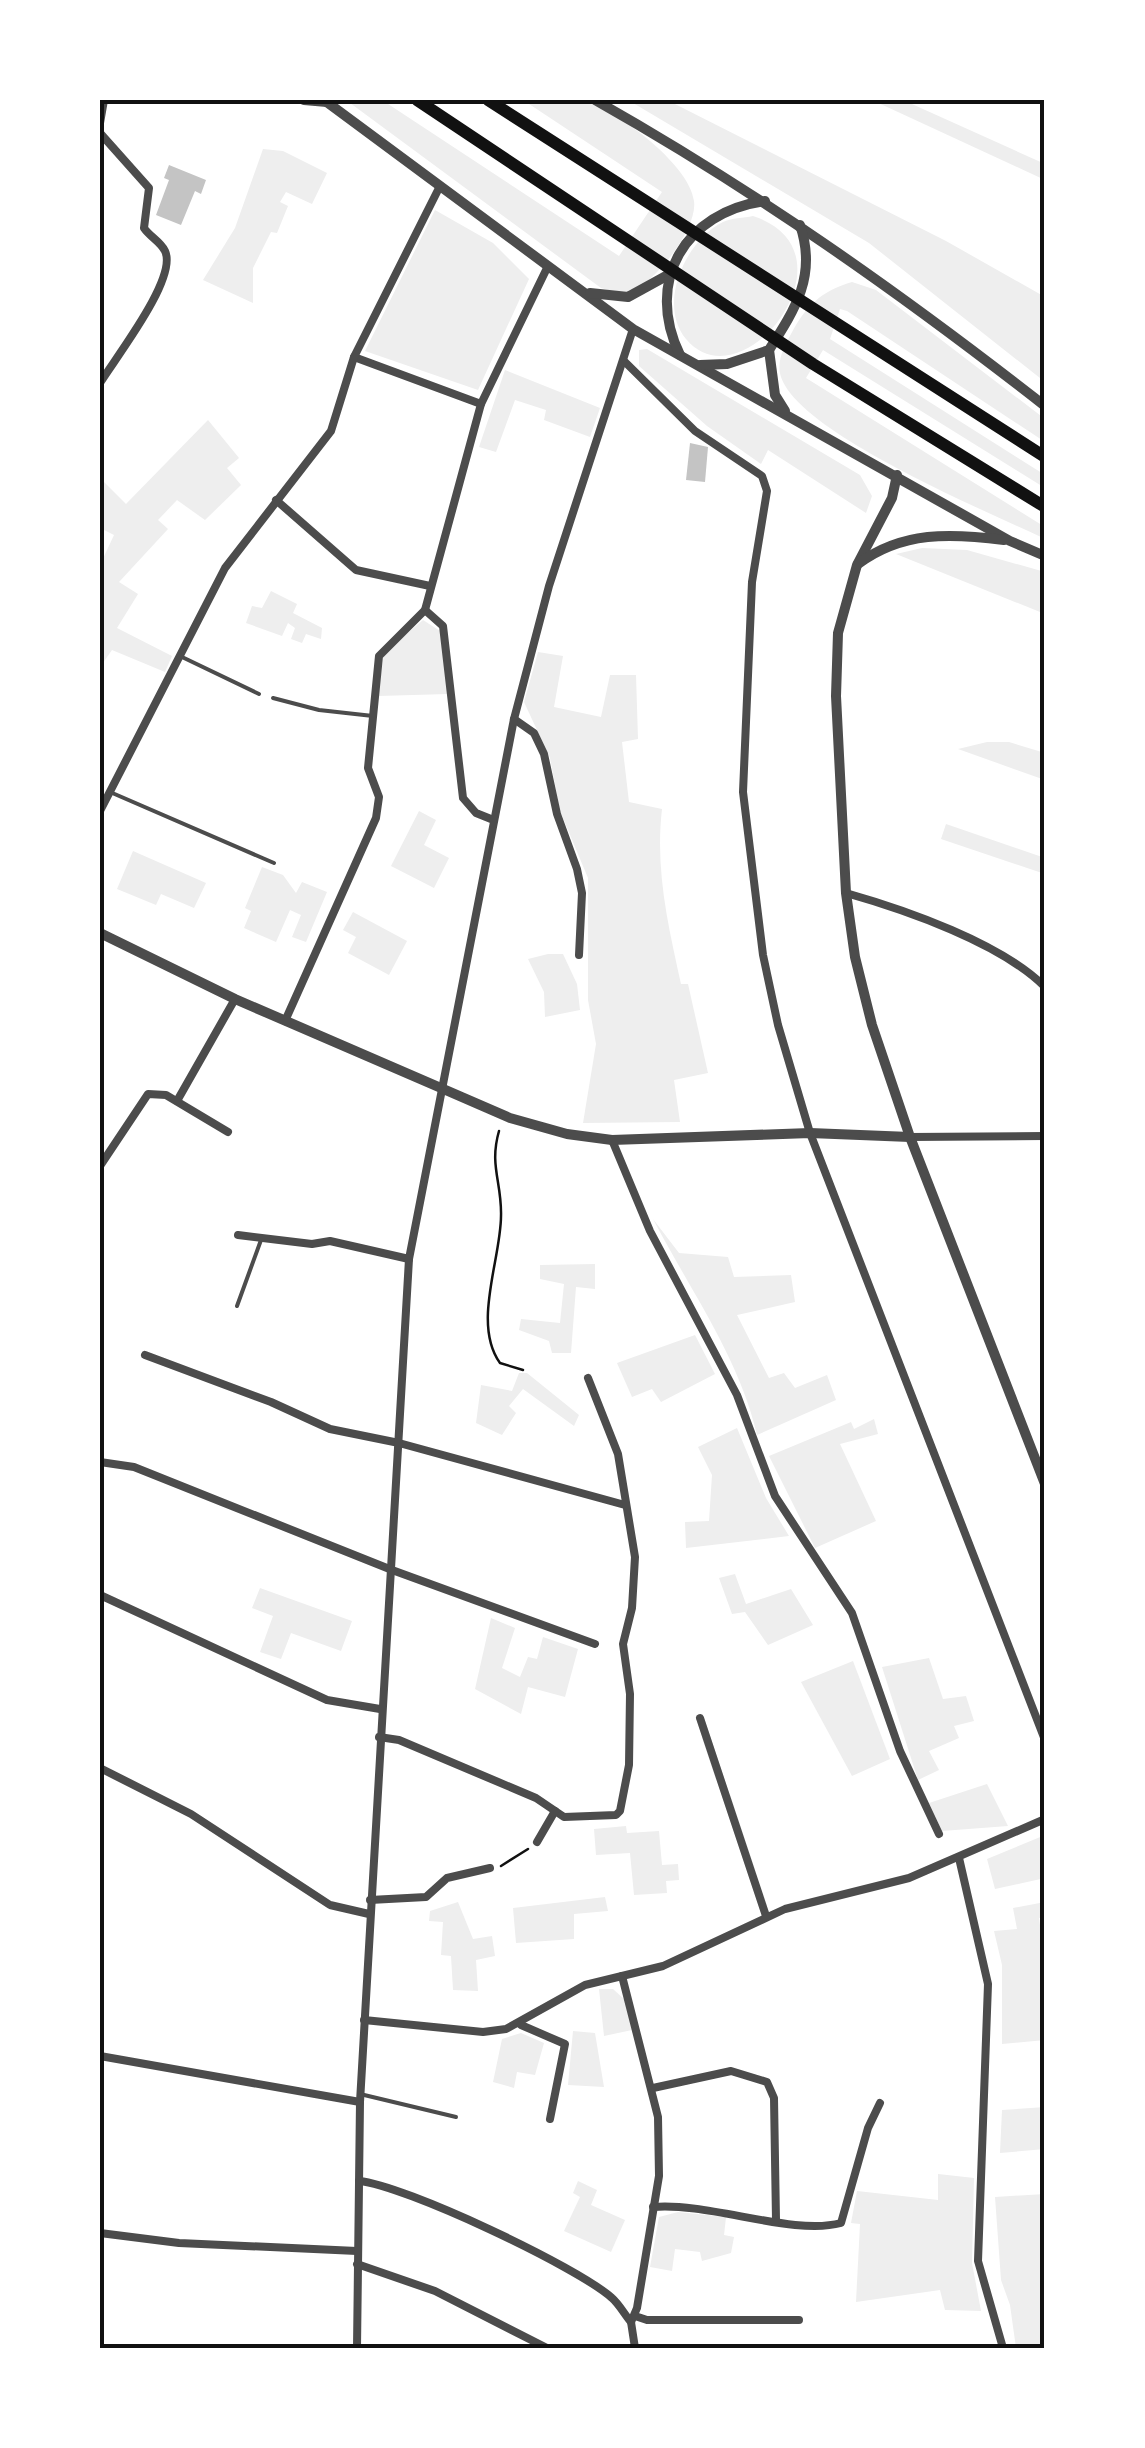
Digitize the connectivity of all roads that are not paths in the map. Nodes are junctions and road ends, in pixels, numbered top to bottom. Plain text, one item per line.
1 (104, 100) edge
2 (304, 100) edge
3 (417, 100) edge
4 (488, 100) edge
5 (595, 100) edge
6 (325, 101) edge
7 (100, 123) edge
8 (100, 133) edge
9 (440, 186) junction
10 (766, 201) junction
11 (800, 224) junction
12 (548, 266) junction
13 (668, 275) junction
14 (586, 292) junction
15 (634, 329) junction
16 (768, 350) junction
17 (681, 356) junction
18 (354, 357) junction
19 (624, 361) junction
20 (698, 365) junction
21 (100, 383) edge
22 (481, 404) junction
23 (1045, 406) edge
24 (787, 415) junction
25 (1045, 457) edge
26 (897, 475) junction
27 (276, 500) junction
28 (1045, 507) edge
29 (1010, 541) junction
30 (1045, 556) edge
31 (858, 565) junction
32 (430, 586) junction
33 (425, 610) junction
34 (180, 656) junction
35 (259, 694) dead end
36 (272, 698) dead end
37 (373, 716) junction
38 (514, 719) junction
39 (110, 792) junction
40 (100, 811) edge
41 (492, 819) junction
42 (274, 863) dead end
43 (846, 894) junction
44 (100, 933) edge
45 (579, 955) dead end
46 (1045, 987) edge
47 (236, 999) junction
48 (285, 1021) junction
49 (440, 1088) junction
50 (177, 1101) junction
51 (228, 1132) dead end
52 (810, 1134) junction
53 (1045, 1136) edge
54 (910, 1137) junction
55 (612, 1140) junction
56 (100, 1166) edge
57 (238, 1235) dead end
58 (262, 1238) junction
59 (409, 1259) junction
60 (237, 1306) dead end
61 (145, 1355) dead end
62 (588, 1378) dead end
63 (400, 1443) junction
64 (100, 1462) edge
65 (1045, 1484) edge
66 (625, 1505) junction
67 (392, 1570) junction
68 (100, 1596) edge
69 (595, 1644) dead end
70 (380, 1709) junction
71 (700, 1718) dead end
72 (379, 1737) junction
73 (1045, 1740) edge
74 (100, 1768) edge
75 (555, 1810) junction
76 (1045, 1820) edge
77 (939, 1834) dead end
78 (537, 1842) road end
79 (960, 1858) junction
80 (490, 1868) road end
81 (370, 1900) junction
82 (369, 1914) junction
83 (766, 1916) junction
84 (622, 1976) junction
85 (364, 2020) junction
86 (521, 2024) junction
87 (100, 2056) edge
88 (654, 2088) junction
89 (360, 2098) junction
90 (880, 2104) dead end
91 (456, 2116) dead end
92 (550, 2119) dead end
93 (360, 2180) junction
94 (653, 2207) junction
95 (776, 2220) junction
96 (100, 2233) edge
97 (357, 2251) junction
98 (358, 2264) junction
99 (633, 2319) junction
100 (798, 2320) dead end
101 (357, 2348) edge
102 (547, 2348) edge
103 (635, 2348) edge
104 (1003, 2348) edge

1 - 7 street
2 - 6 street
3 - 28 highway
4 - 25 highway
5 - 10 street
6 - 9 street
8 - 21 street
9 - 12 street
9 - 18 street
10 - 11 street
10 - 13 street
11 - 16 street
11 - 23 street
12 - 14 street
12 - 22 street
13 - 14 street
13 - 17 street
14 - 15 street
15 - 17 street
15 - 19 street
16 - 20 street
16 - 24 street
17 - 20 street
18 - 22 street
18 - 27 street
19 - 38 street
19 - 52 street
20 - 24 street
22 - 32 street
24 - 26 street
26 - 29 street
26 - 31 street
27 - 32 street
27 - 34 street
29 - 30 street
29 - 31 street
31 - 43 street
32 - 33 street
33 - 37 street
33 - 41 street
34 - 35 lane
34 - 39 street
36 - 37 lane
37 - 48 street
38 - 41 street
38 - 45 street
39 - 40 street
39 - 42 lane
41 - 49 street
43 - 46 street
43 - 54 street
44 - 47 street
47 - 48 street
47 - 50 street
48 - 49 street
49 - 55 street
49 - 59 street
50 - 51 street
50 - 56 street
52 - 54 street
52 - 55 street
52 - 73 street
53 - 54 street
54 - 65 street
55 - 77 street
57 - 58 street
58 - 59 street
58 - 60 lane
59 - 63 street
61 - 63 street
62 - 66 street
63 - 66 street
63 - 67 street
64 - 67 street
66 - 75 street
67 - 69 street
67 - 70 street
68 - 70 street
70 - 72 street
71 - 83 street
72 - 75 street
72 - 81 street
74 - 82 street
75 - 78 street
76 - 79 street
79 - 83 street
79 - 104 street
80 - 81 street
81 - 82 street
82 - 85 street
83 - 84 street
84 - 86 street
84 - 88 street
85 - 86 street
85 - 89 street
86 - 92 street
87 - 89 street
88 - 94 street
88 - 95 street
89 - 91 lane
89 - 93 street
90 - 95 street
93 - 97 street
93 - 99 street
94 - 95 street
94 - 99 street
96 - 97 street
97 - 98 street
98 - 101 street
98 - 102 street
99 - 100 street
99 - 103 street

